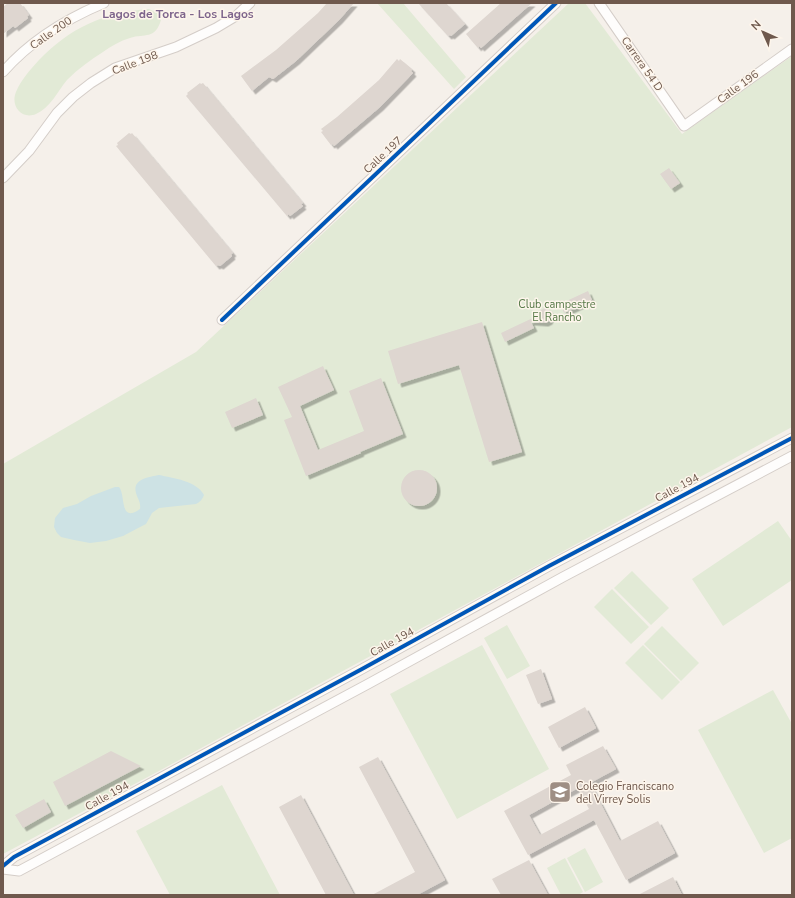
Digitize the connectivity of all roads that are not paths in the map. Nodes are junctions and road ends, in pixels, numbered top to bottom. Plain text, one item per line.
1 (104, 3) edge
2 (250, 3) edge
3 (556, 3) edge
4 (599, 3) edge
5 (792, 48) edge
6 (3, 72) edge
7 (684, 126) joint
8 (3, 178) edge
9 (222, 320) dead end
10 (792, 438) edge
11 (792, 456) edge
12 (3, 868) edge

1 - 6 street, Calle 200
2 - 8 street, Calle 198
3 - 9 street, Calle 197
4 - 7 street, Carrera 54 D
5 - 7 street, Calle 196
10 - 12 street, Calle 194
11 - 12 street, Calle 194

